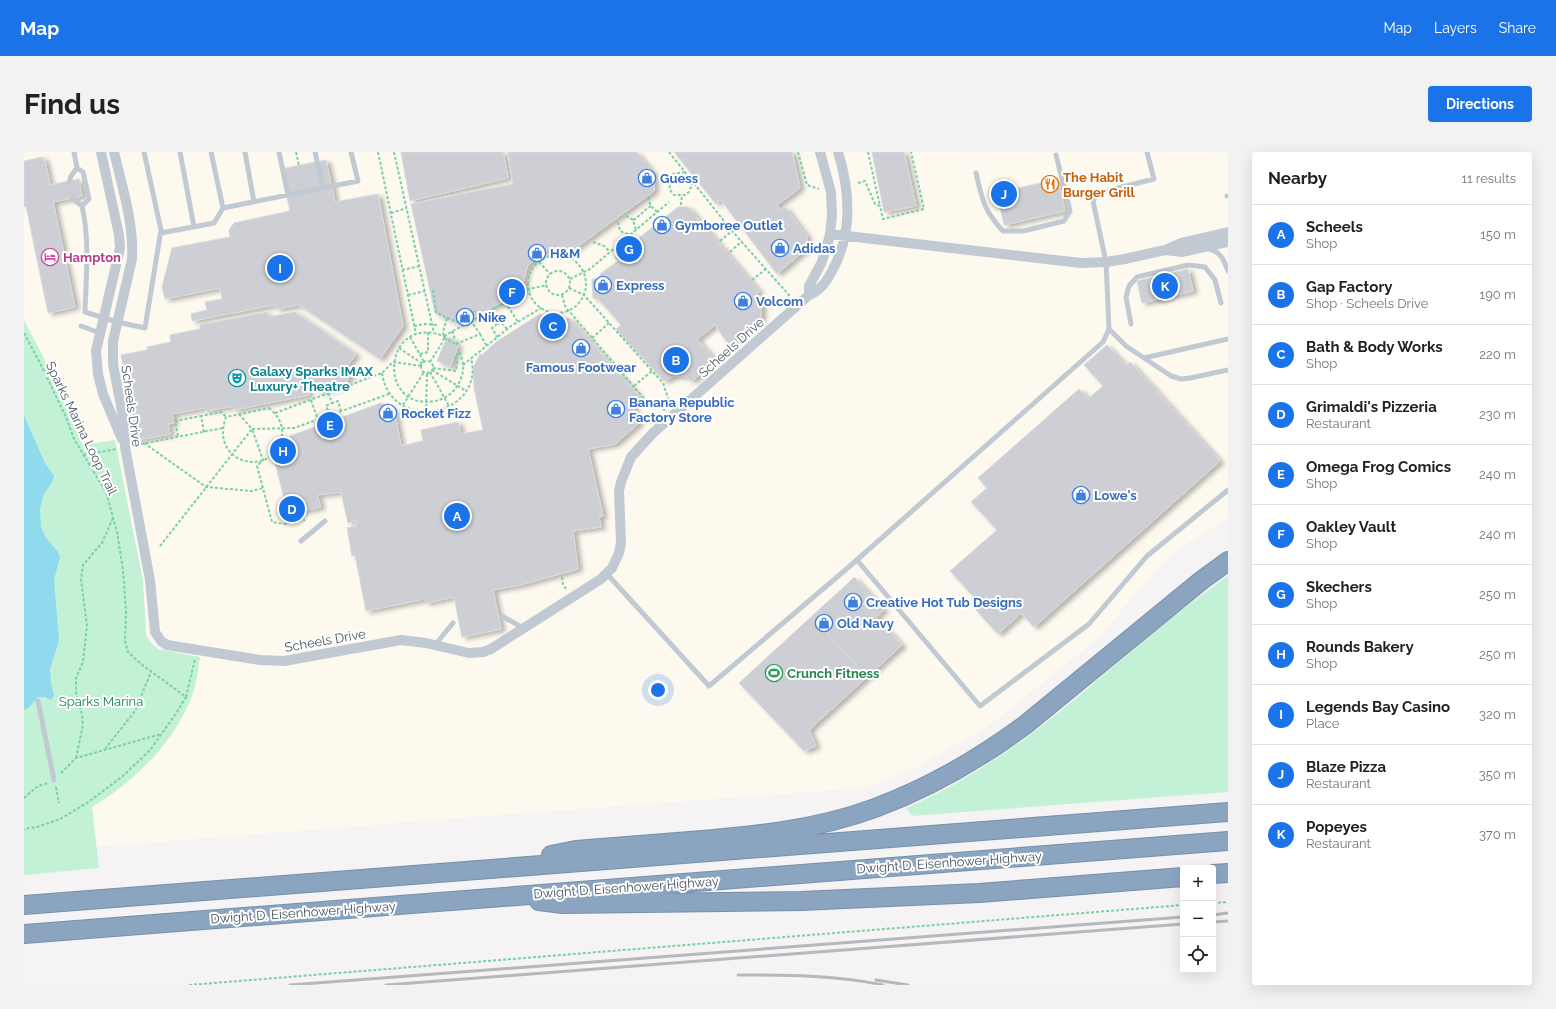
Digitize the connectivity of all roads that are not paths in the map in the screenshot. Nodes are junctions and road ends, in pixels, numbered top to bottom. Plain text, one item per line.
1 (74, 152) edge
2 (101, 152) edge
3 (108, 152) edge
4 (114, 152) edge
5 (144, 152) edge
6 (180, 152) edge
7 (211, 152) edge
8 (245, 152) edge
9 (279, 152) edge
10 (314, 152) edge
11 (351, 152) edge
12 (820, 152) edge
13 (838, 152) edge
14 (1147, 152) edge
15 (1056, 155) dead end
16 (77, 168) junction
17 (976, 173) dead end
18 (69, 183) dead end
19 (323, 188) junction
20 (288, 195) junction
21 (73, 199) dead end
22 (254, 202) junction
23 (82, 206) junction
24 (223, 208) junction
25 (194, 227) junction
26 (1228, 232) edge
27 (161, 233) junction
28 (830, 234) junction
29 (846, 236) junction
30 (132, 238) junction
31 (1228, 242) edge
32 (1205, 247) junction
33 (1165, 250) junction
34 (1106, 262) junction
35 (1228, 271) edge
36 (809, 295) junction
37 (1221, 303) dead end
38 (104, 318) junction
39 (117, 322) junction
40 (1131, 324) dead end
41 (80, 326) dead end
42 (1109, 329) junction
43 (100, 333) junction
44 (1228, 339) edge
45 (1144, 358) junction
46 (1228, 370) edge
47 (125, 447) junction
48 (1228, 490) edge
49 (325, 521) dead end
50 (301, 541) dead end
51 (857, 560) junction
52 (1228, 561) edge
53 (607, 574) junction
54 (502, 616) dead end
55 (453, 623) dead end
56 (524, 629) junction
57 (435, 645) junction
58 (38, 701) dead end
59 (54, 780) road end
60 (1228, 812) edge
61 (1228, 841) edge
62 (494, 869) junction
63 (1228, 873) edge
64 (1216, 874) edge
65 (1180, 877) edge
66 (500, 896) junction
67 (24, 905) edge
68 (24, 934) edge

1 - 16 lane
2 - 38 street
3 - 30 street
4 - 30 street, Scheels Drive
5 - 27 lane
6 - 25 lane
7 - 24 lane
8 - 22 lane
9 - 20 lane
10 - 19 lane
11 - 19 lane
12 - 28 street
13 - 29 street, Scheels Drive
14 - 34 lane
15 - 17 lane
16 - 18 lane
16 - 23 lane
19 - 20 lane
20 - 22 lane
21 - 23 lane
22 - 24 lane
23 - 38 lane
24 - 25 lane
25 - 27 lane
26 - 33 street
27 - 39 lane
28 - 29 street
28 - 36 street
29 - 34 street
29 - 36 street, Scheels Drive
30 - 39 street, Scheels Drive
31 - 32 street
32 - 33 street
32 - 35 lane
33 - 34 street
34 - 42 lane
36 - 53 street, Scheels Drive
37 - 40 lane
38 - 39 lane
38 - 43 street
39 - 47 street, Scheels Drive
41 - 43 lane
42 - 45 lane
42 - 51 lane
43 - 47 street
44 - 45 lane
45 - 46 lane
47 - 57 street, Scheels Drive
48 - 51 lane
49 - 50 lane
51 - 53 lane
52 - 62 highway
53 - 56 street, Scheels Drive
54 - 56 lane
55 - 57 lane
56 - 57 street, Scheels Drive
58 - 59 lane
60 - 62 highway
61 - 66 highway, Dwight D. Eisenhower Highway
62 - 67 highway
63 - 64 highway
65 - 66 highway
66 - 68 highway, Dwight D. Eisenhower Highway

